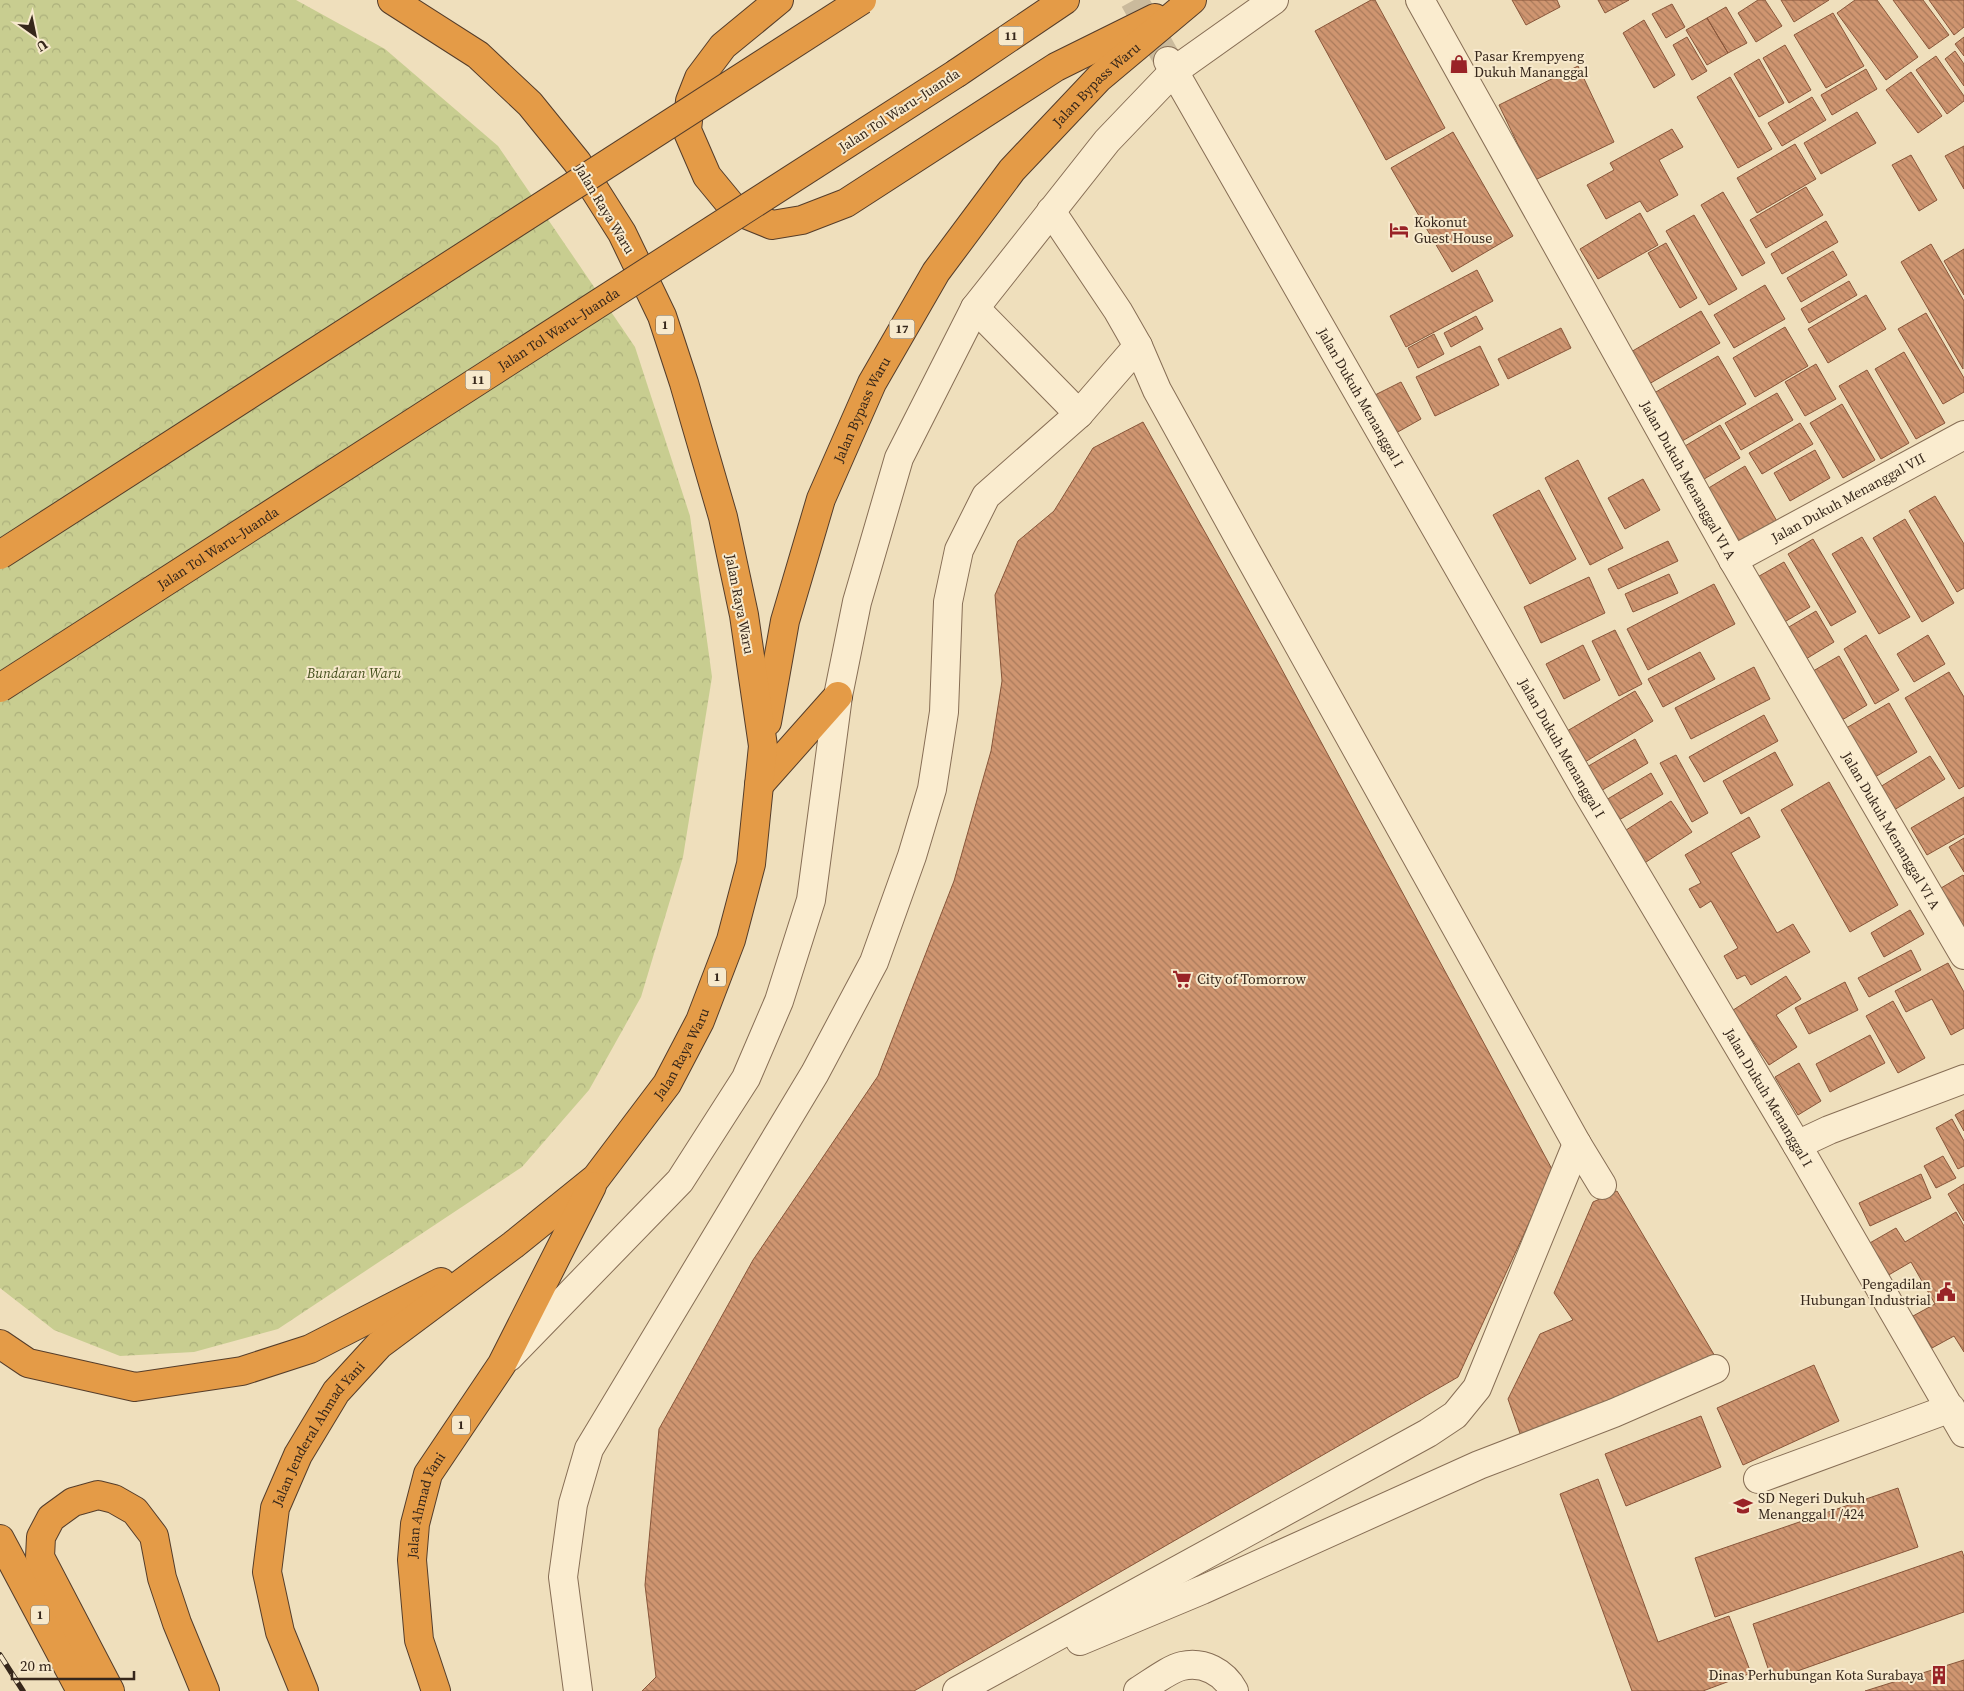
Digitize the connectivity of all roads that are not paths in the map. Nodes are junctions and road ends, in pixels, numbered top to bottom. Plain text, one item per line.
1 (392, 0) edge
2 (779, 0) edge
3 (862, 0) edge
4 (1065, 0) edge
5 (1191, 0) edge
6 (1274, 0) edge
7 (1420, 0) edge
8 (1171, 66) junction
9 (1051, 211) junction
10 (975, 308) junction
11 (1138, 346) junction
12 (1079, 414) junction
13 (1964, 435) edge
14 (0, 555) edge
15 (1733, 560) junction
16 (0, 688) edge
17 (838, 696) junction
18 (763, 746) junction
19 (759, 785) junction
20 (1964, 955) edge
21 (1964, 1079) edge
22 (1577, 1144) junction
23 (1797, 1145) junction
24 (596, 1178) junction
25 (1602, 1185) dead end
26 (513, 1245) junction
27 (0, 1344) edge
28 (502, 1364) junction
29 (1715, 1369) dead end
30 (1951, 1408) junction
31 (1964, 1433) edge
32 (1758, 1479) dead end
33 (0, 1539) edge
34 (81, 1691) edge
35 (110, 1691) edge
36 (206, 1691) edge
37 (304, 1691) edge
38 (436, 1691) edge
39 (578, 1691) edge
40 (959, 1691) edge
41 (1138, 1691) edge
42 (1234, 1691) edge

1 - 18 highway, Jalan Raya Waru / 1
2 - 5 highway
3 - 14 highway, bridge
4 - 16 highway, Jalan Tol Waru–Juanda / 11, bridge
5 - 18 highway, Jalan Bypass Waru / 17
6 - 8 street
7 - 15 street, Jalan Dukuh Menanggal VI A
8 - 9 street
8 - 23 street, Jalan Dukuh Menanggal I
9 - 10 street
9 - 11 street
10 - 12 street
10 - 17 street
11 - 12 street
11 - 22 street
12 - 39 street
13 - 15 street, Jalan Dukuh Menanggal VII
15 - 20 street, Jalan Dukuh Menanggal VI A
17 - 19 highway
17 - 28 street
18 - 19 highway, Jalan Raya Waru / 1
19 - 24 highway, Jalan Raya Waru / 1
21 - 23 street
22 - 25 street
22 - 40 street
23 - 30 street, Jalan Dukuh Menanggal I
24 - 26 highway, Jalan Raya Waru / 1
24 - 28 highway, Jalan Ahmad Yani / 1
26 - 27 highway, 1
26 - 37 highway, Jalan Jenderal Ahmad Yani / 1
28 - 38 highway, Jalan Ahmad Yani / 1
29 - 40 street
30 - 31 street, Jalan Dukuh Menanggal I
30 - 32 street
33 - 34 highway, 1
35 - 36 highway
41 - 42 street

